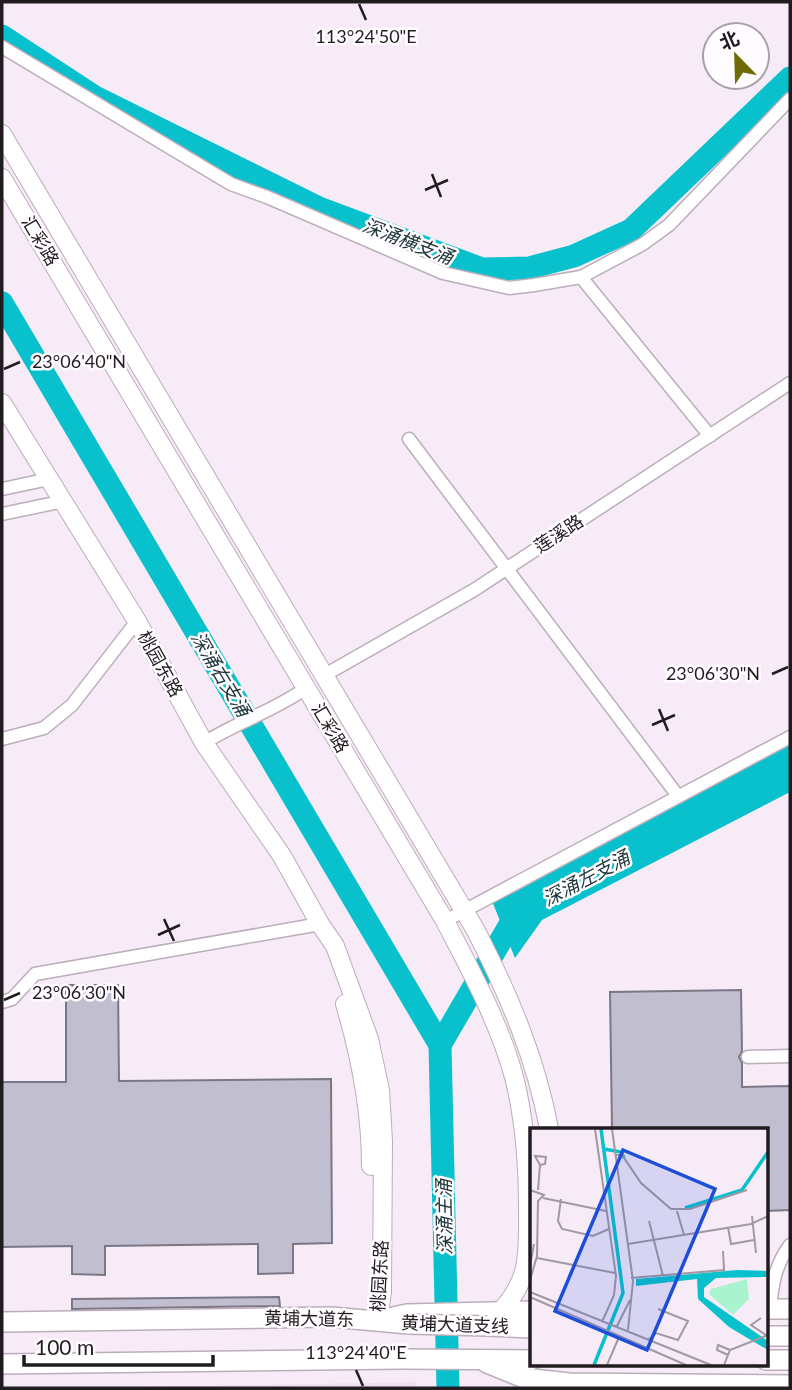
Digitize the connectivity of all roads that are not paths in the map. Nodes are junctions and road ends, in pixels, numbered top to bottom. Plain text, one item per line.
1 (2, 47) edge
2 (790, 99) edge
3 (2, 134) edge
4 (2, 178) edge
5 (581, 276) junction
6 (790, 383) edge
7 (2, 403) edge
8 (710, 436) junction
9 (409, 439) dead end
10 (49, 479) junction
11 (2, 489) edge
12 (64, 501) junction
13 (2, 514) edge
14 (506, 568) junction
15 (137, 621) junction
16 (323, 676) junction
17 (306, 688) junction
18 (790, 737) edge
19 (2, 739) edge
20 (204, 743) junction
21 (678, 796) junction
22 (428, 850) junction
23 (410, 861) junction
24 (464, 910) junction
25 (444, 921) junction
26 (320, 924) junction
27 (2, 1002) edge
28 (790, 1056) edge
29 (748, 1057) dead end
30 (549, 1128) edge
31 (530, 1241) edge
32 (790, 1245) edge
33 (768, 1309) edge
34 (790, 1309) edge
35 (530, 1311) edge
36 (492, 1318) junction
37 (378, 1321) junction
38 (2, 1322) edge
39 (530, 1328) edge
40 (768, 1336) edge
41 (790, 1336) edge
42 (480, 1360) junction
43 (530, 1360) edge
44 (768, 1360) edge
45 (790, 1360) edge
46 (2, 1364) edge
47 (543, 1384) edge
48 (790, 1385) edge

1 - 5 street
2 - 5 street
3 - 16 street, 汇彩路
4 - 17 street, 汇彩路
5 - 8 street
6 - 8 street, 莲溪路
7 - 10 street, 桃园东路
8 - 14 street, 莲溪路
9 - 14 street
10 - 11 street
10 - 12 street, 桃园东路
12 - 13 street
12 - 15 street, 桃园东路
14 - 16 street, 莲溪路
14 - 21 street
15 - 19 street
15 - 20 street, 桃园东路
16 - 22 street, 汇彩路
17 - 20 street
17 - 23 street, 汇彩路
18 - 21 street
20 - 26 street, 桃园东路
21 - 24 street
22 - 23 street
22 - 24 street, 汇彩路
23 - 25 street, 汇彩路
24 - 25 street
24 - 30 street, 汇彩路
25 - 31 street, 汇彩路
26 - 27 street
26 - 37 street, 桃园东路
28 - 29 street
31 - 36 street, 汇彩路
32 - 33 street
33 - 34 main road
35 - 36 main road
36 - 37 main road, 黄埔大道支线, bridge
36 - 39 main road, 黄埔大道支线
37 - 38 main road, 黄埔大道东
40 - 41 main road
42 - 43 main road, 黄埔大道支线
42 - 46 main road
42 - 47 main road
44 - 45 main road
47 - 48 main road

